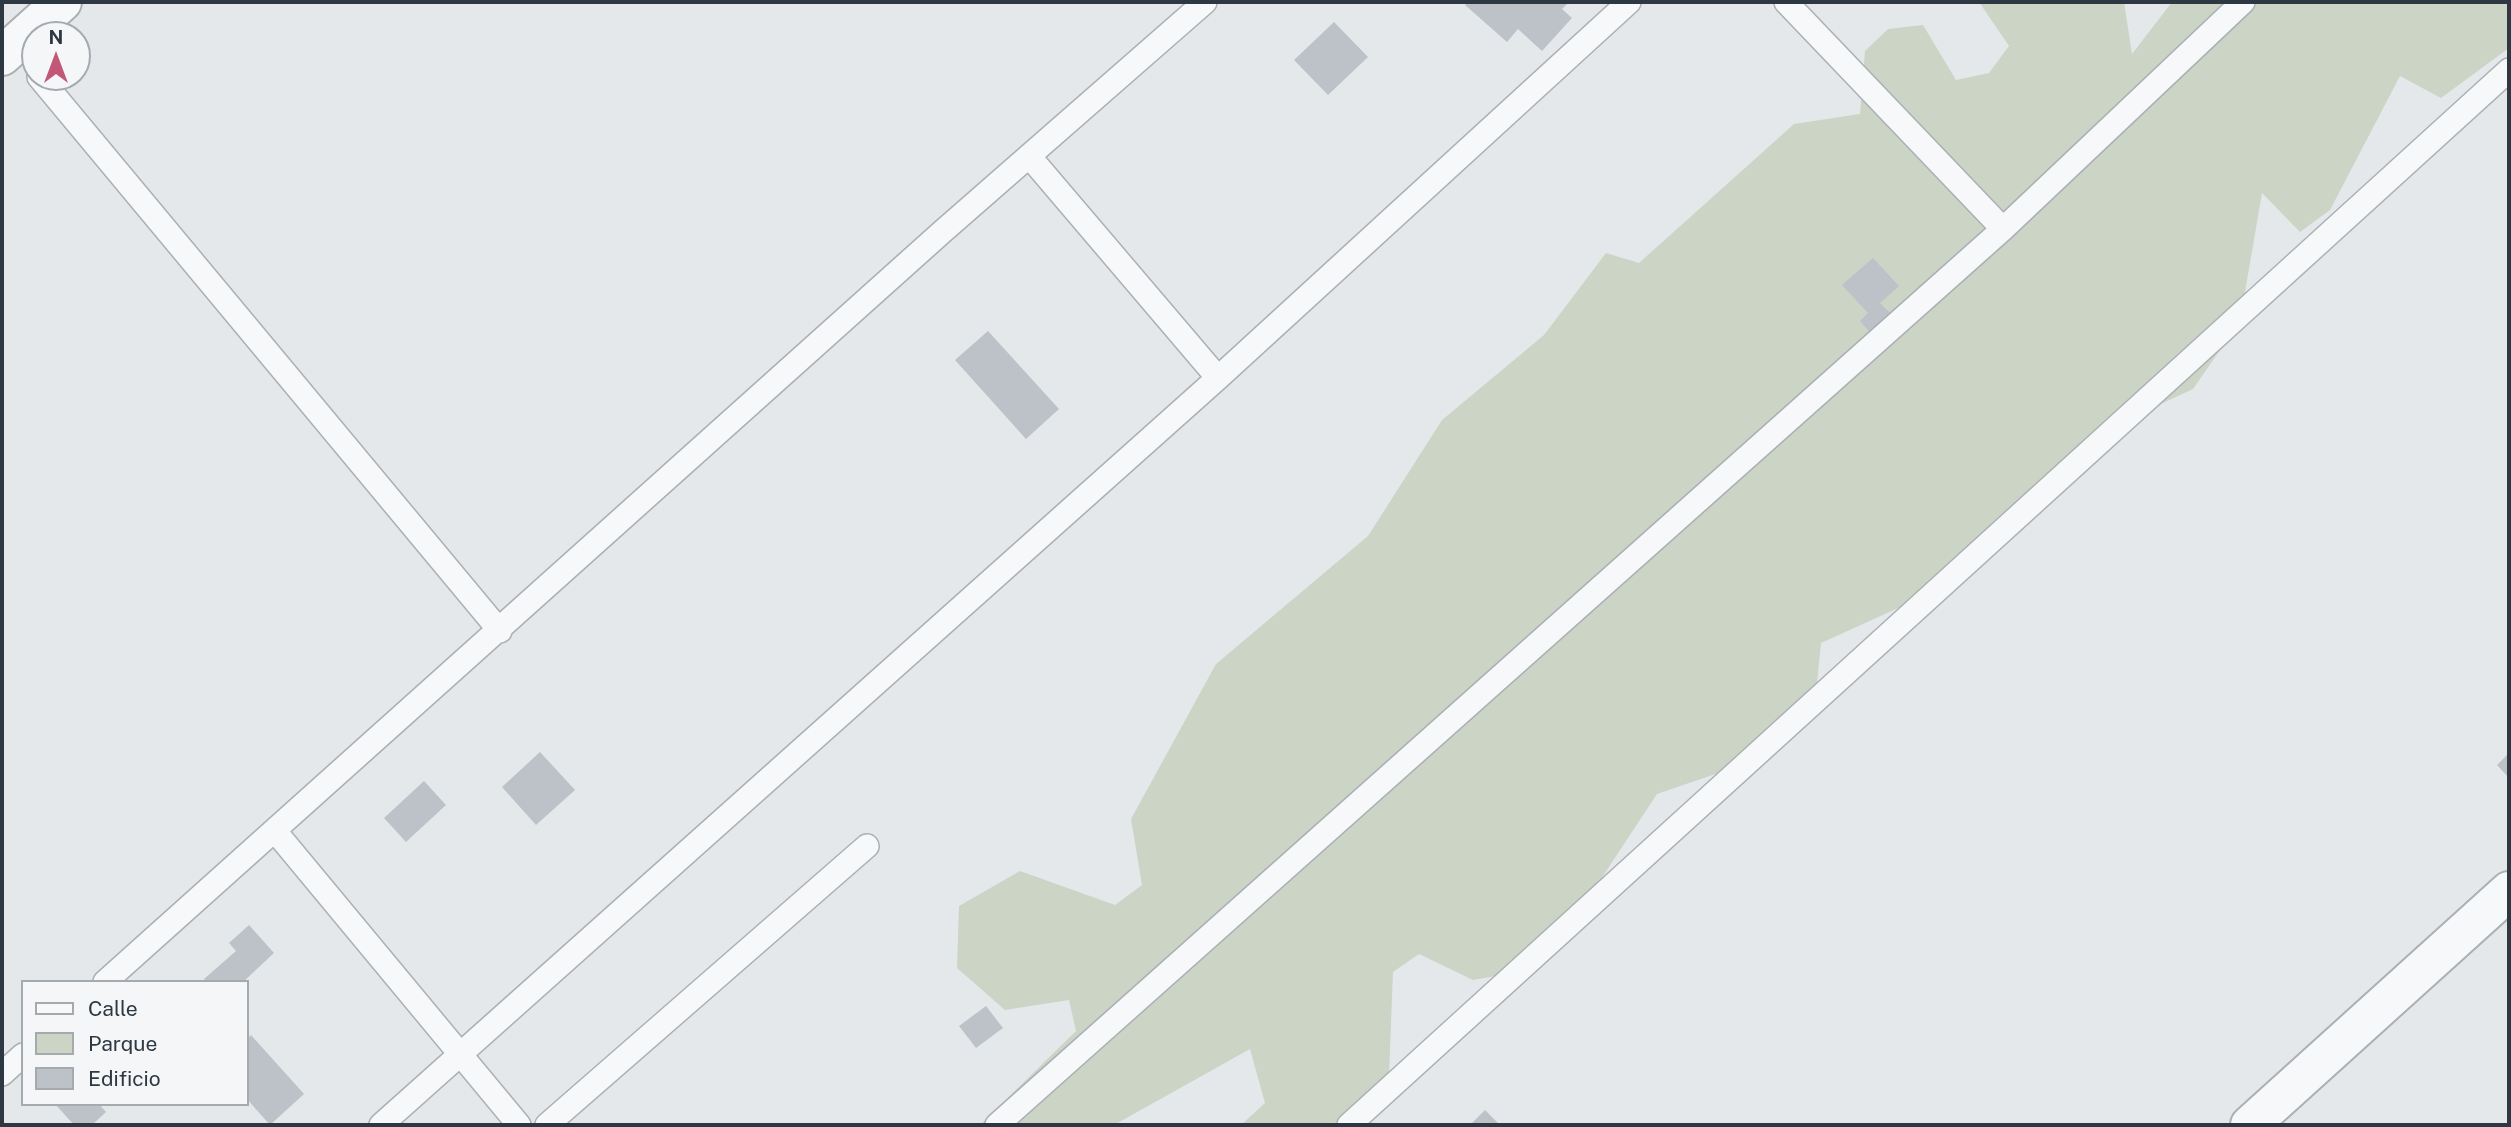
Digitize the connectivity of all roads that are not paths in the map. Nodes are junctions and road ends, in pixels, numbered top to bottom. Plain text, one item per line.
1 (62, 2) edge
2 (1629, 2) edge
3 (1786, 2) edge
4 (2243, 2) edge
5 (1196, 5) edge
6 (13, 52) edge
7 (2509, 70) edge
8 (51, 91) edge
9 (1029, 156) junction
10 (2003, 229) junction
11 (1218, 378) junction
12 (500, 631) junction
13 (275, 831) junction
14 (867, 846) dead end
15 (2509, 891) edge
16 (107, 980) edge
17 (460, 1054) junction
18 (21, 1057) edge
19 (2, 1074) edge
20 (381, 1125) edge
21 (519, 1125) edge
22 (547, 1125) edge
23 (998, 1125) edge
24 (1349, 1125) edge
25 (2250, 1125) edge

1 - 6 street
2 - 11 lane
3 - 10 lane
4 - 10 lane
5 - 9 lane
7 - 24 lane
8 - 12 lane
9 - 11 lane
9 - 12 lane
10 - 23 lane
11 - 17 lane
12 - 13 lane
13 - 16 lane
13 - 17 lane
14 - 22 lane
15 - 25 street
17 - 20 lane
17 - 21 lane
18 - 19 lane

